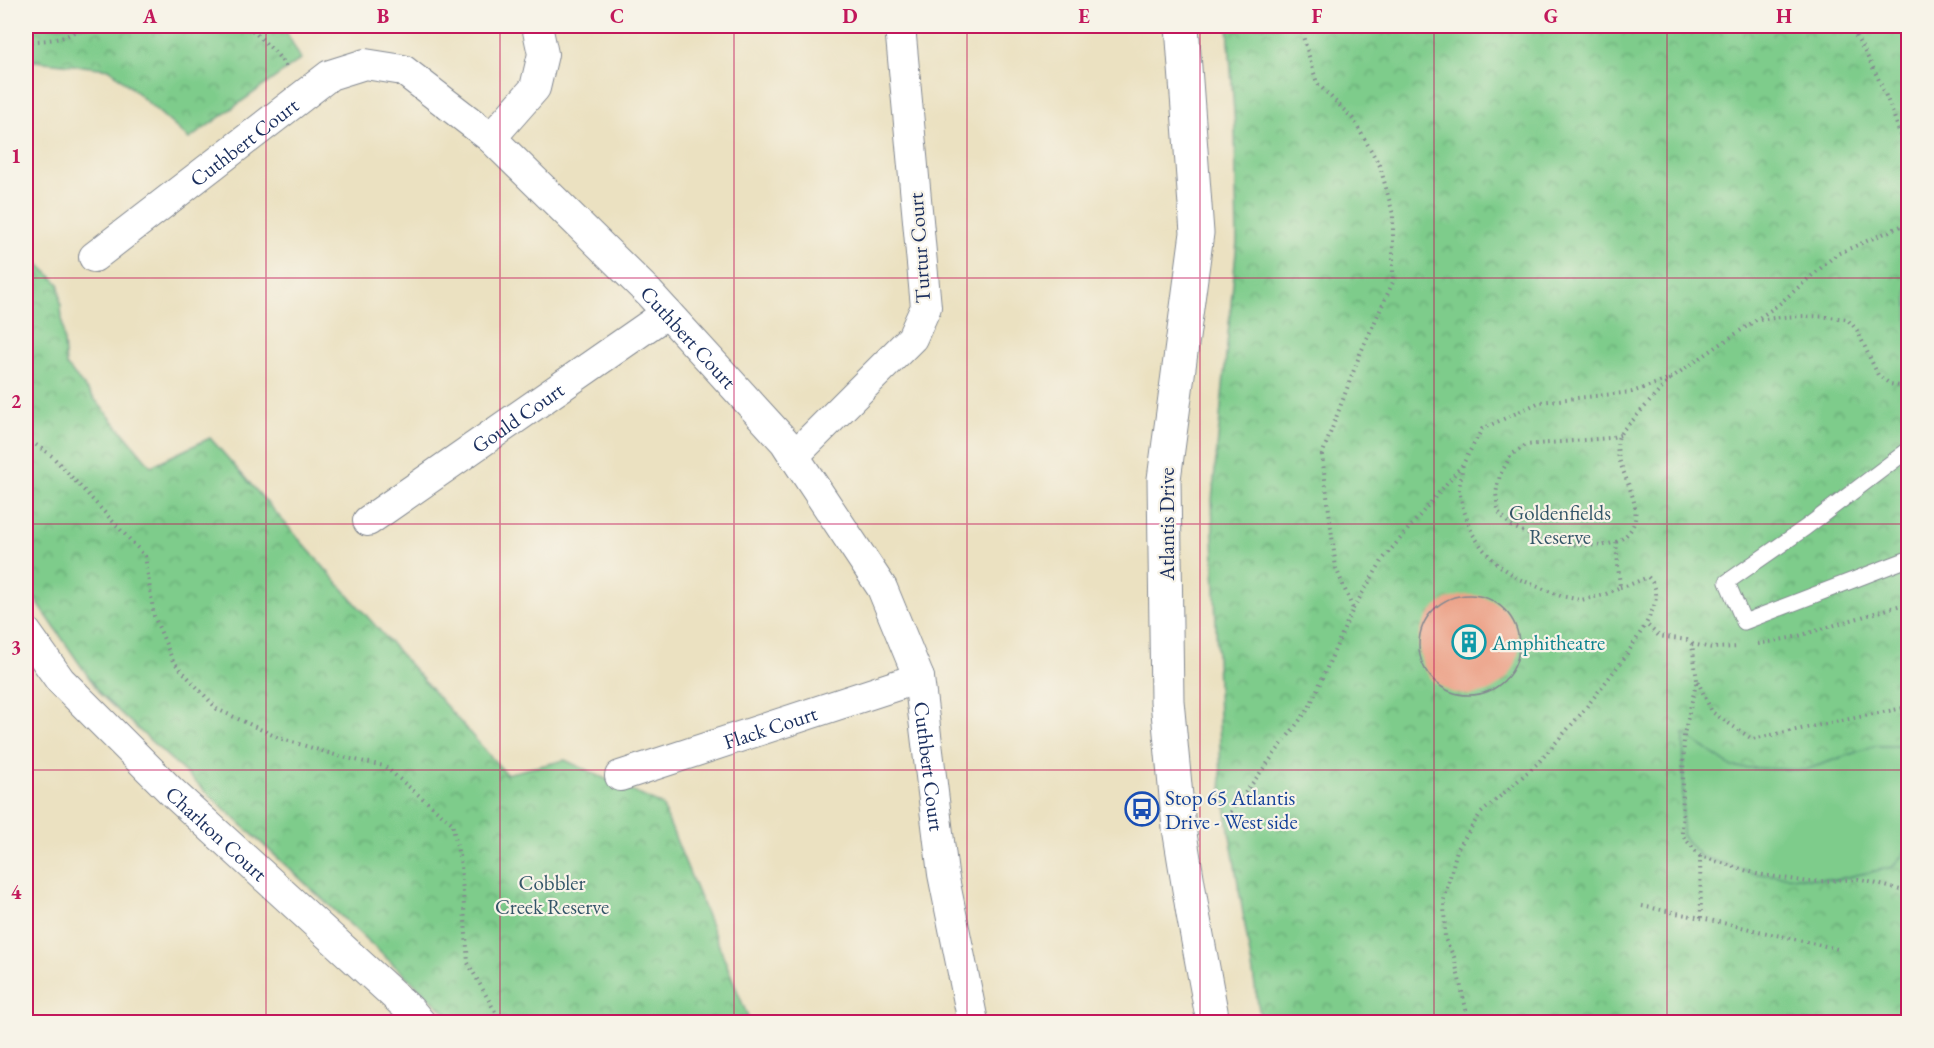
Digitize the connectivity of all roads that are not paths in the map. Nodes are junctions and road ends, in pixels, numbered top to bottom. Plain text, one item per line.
1 (537, 26) edge
2 (900, 26) edge
3 (1182, 26) edge
4 (491, 138) junction
5 (94, 257) dead end
6 (667, 313) junction
7 (1908, 450) edge
8 (794, 456) junction
9 (368, 521) dead end
10 (1908, 559) edge
11 (26, 632) edge
12 (920, 678) junction
13 (620, 776) dead end
14 (420, 1023) edge
15 (974, 1023) edge
16 (1213, 1023) edge

1 - 4 street
2 - 8 street, Turtur Court
3 - 16 street, Atlantis Drive
4 - 5 street, Cuthbert Court
4 - 6 street, Cuthbert Court
6 - 8 street, Cuthbert Court
6 - 9 street, Gould Court
7 - 10 lane
8 - 12 street, Cuthbert Court
11 - 14 street, Charlton Court
12 - 13 street, Flack Court
12 - 15 street, Cuthbert Court

